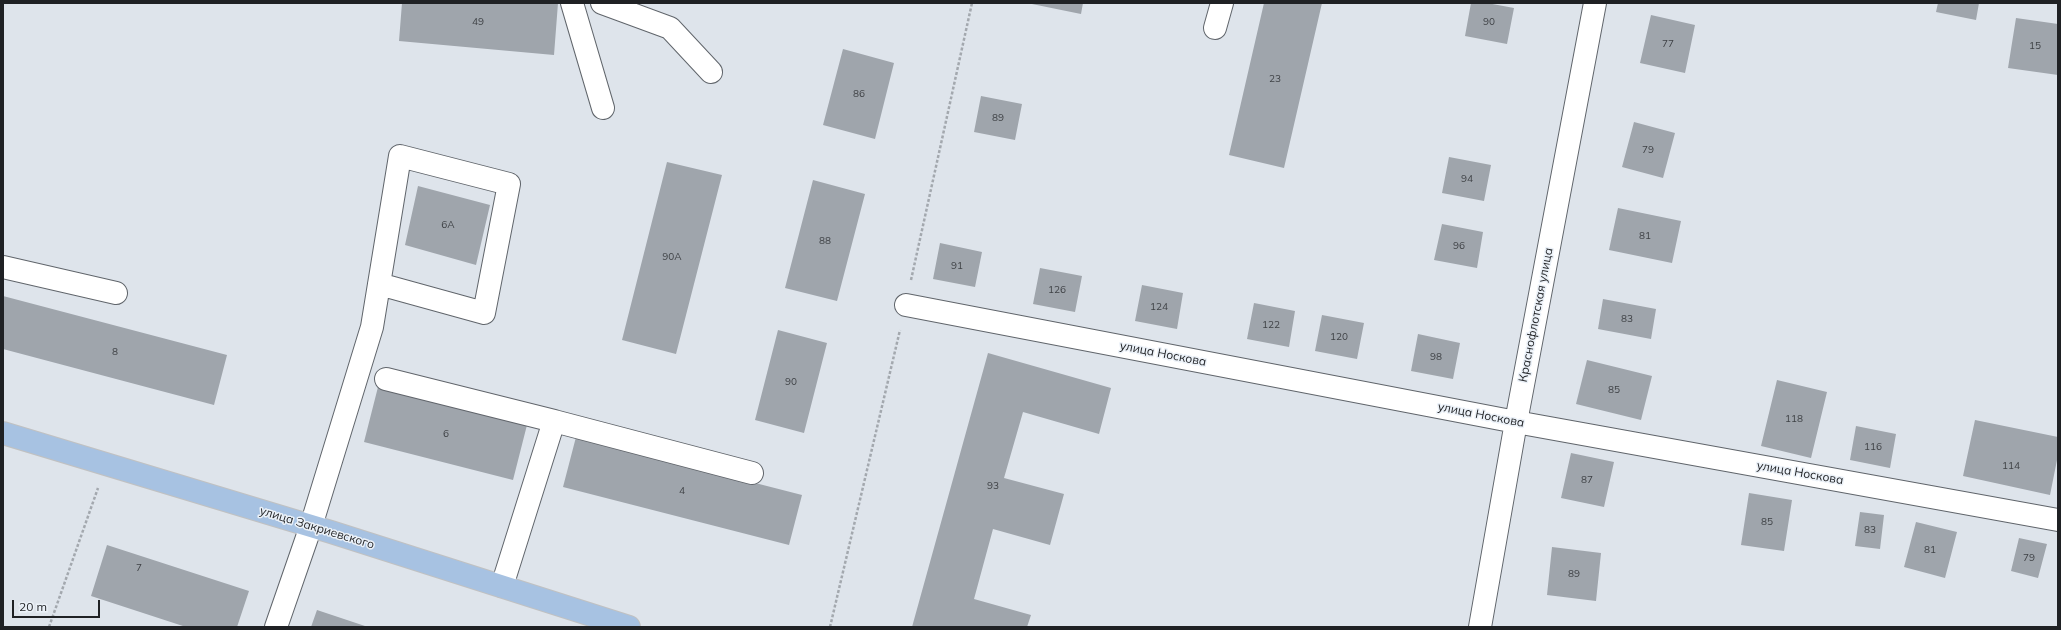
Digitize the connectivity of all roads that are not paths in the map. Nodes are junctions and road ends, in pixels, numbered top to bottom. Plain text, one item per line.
1 (572, 3) edge
2 (602, 3) edge
3 (1222, 3) edge
4 (1595, 3) edge
5 (1214, 28) dead end
6 (711, 72) dead end
7 (603, 108) dead end
8 (3, 267) edge
9 (379, 284) junction
10 (116, 293) dead end
11 (906, 305) dead end
12 (386, 379) dead end
13 (554, 421) junction
14 (1516, 422) junction
15 (3, 433) edge
16 (752, 473) dead end
17 (2058, 520) edge
18 (311, 526) junction
19 (502, 586) junction
20 (276, 627) edge
21 (630, 627) edge
22 (1480, 627) edge

1 - 7 street
2 - 6 street
3 - 5 street
4 - 14 street, Краснофлотская улица
8 - 10 street
9 - 9 street
9 - 18 street
11 - 14 street, улица Носкова
12 - 13 street
13 - 16 street
13 - 19 street
14 - 17 street, улица Носкова
14 - 22 street, Краснофлотская улица
15 - 18 main road, улица Закриевского
18 - 19 main road, улица Закриевского
18 - 20 street
19 - 21 main road, улица Закриевского

